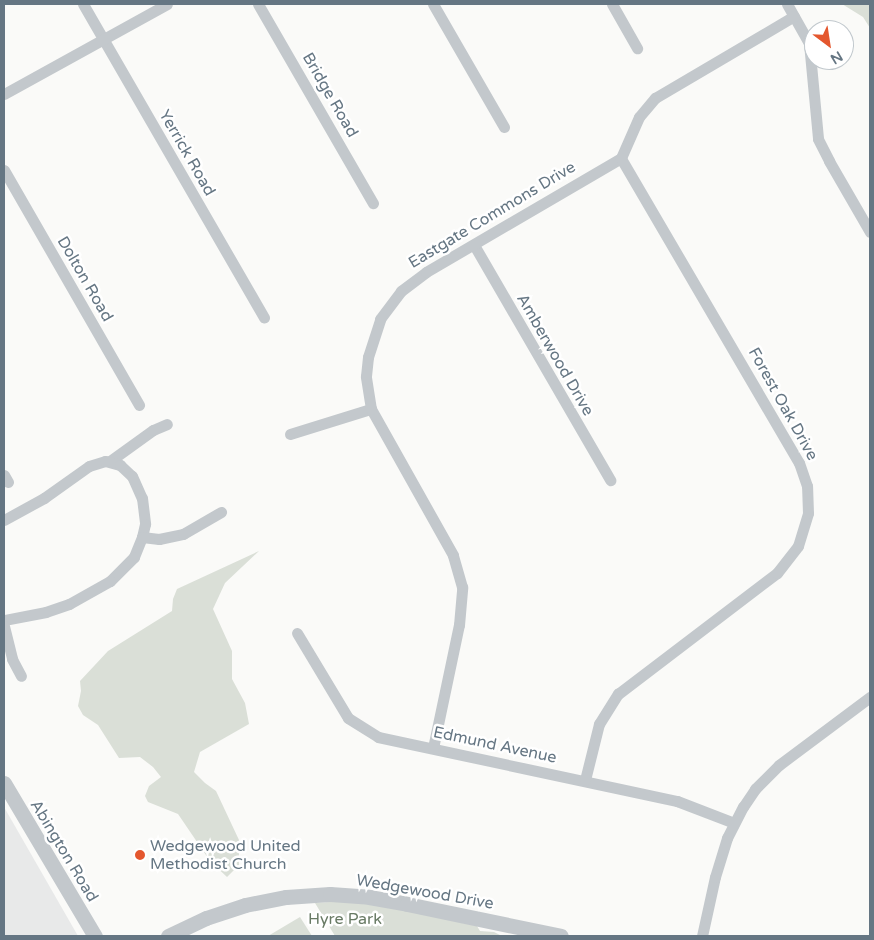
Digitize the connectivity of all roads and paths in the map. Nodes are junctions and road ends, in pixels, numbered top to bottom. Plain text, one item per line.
1 (83, 4) edge
2 (167, 4) edge
3 (258, 4) edge
4 (433, 4) edge
5 (612, 4) edge
6 (787, 4) edge
7 (794, 16) junction
8 (104, 40) junction
9 (637, 48) dead end
10 (4, 94) edge
11 (504, 127) dead end
12 (621, 158) junction
13 (4, 170) edge
14 (373, 203) dead end
15 (870, 232) edge
16 (474, 244) junction
17 (264, 318) dead end
18 (139, 405) dead end
19 (371, 410) junction
20 (167, 424) dead end
21 (290, 434) dead end
22 (110, 461) junction
23 (610, 480) dead end
24 (221, 512) dead end
25 (4, 520) edge
26 (142, 537) junction
27 (4, 620) edge
28 (4, 626) edge
29 (298, 633) dead end
30 (21, 676) dead end
31 (870, 697) edge
32 (432, 748) junction
33 (585, 780) junction
34 (4, 784) edge
35 (734, 822) junction
36 (95, 936) edge
37 (168, 936) edge
38 (561, 936) edge
39 (702, 936) edge

1 - 8 street, Yerrick Road
2 - 8 street
3 - 14 street, Bridge Road
4 - 11 street
5 - 9 street
6 - 7 street
7 - 12 street
7 - 15 street
8 - 10 street
8 - 17 street, Yerrick Road
12 - 16 street, Eastgate Commons Drive
12 - 33 street, Forest Oak Drive
13 - 18 street, Dolton Road
16 - 19 street, Eastgate Commons Drive
16 - 23 street, Amberwood Drive
19 - 21 street
19 - 32 street, Eastgate Commons Drive
20 - 22 street
22 - 25 street
22 - 26 street
24 - 26 street
26 - 27 street
28 - 30 street
29 - 32 street, Edmund Avenue
31 - 35 street
32 - 33 street, Edmund Avenue
33 - 35 street, Edmund Avenue
34 - 36 street, Abington Road
35 - 39 street
37 - 38 street, Wedgewood Drive

